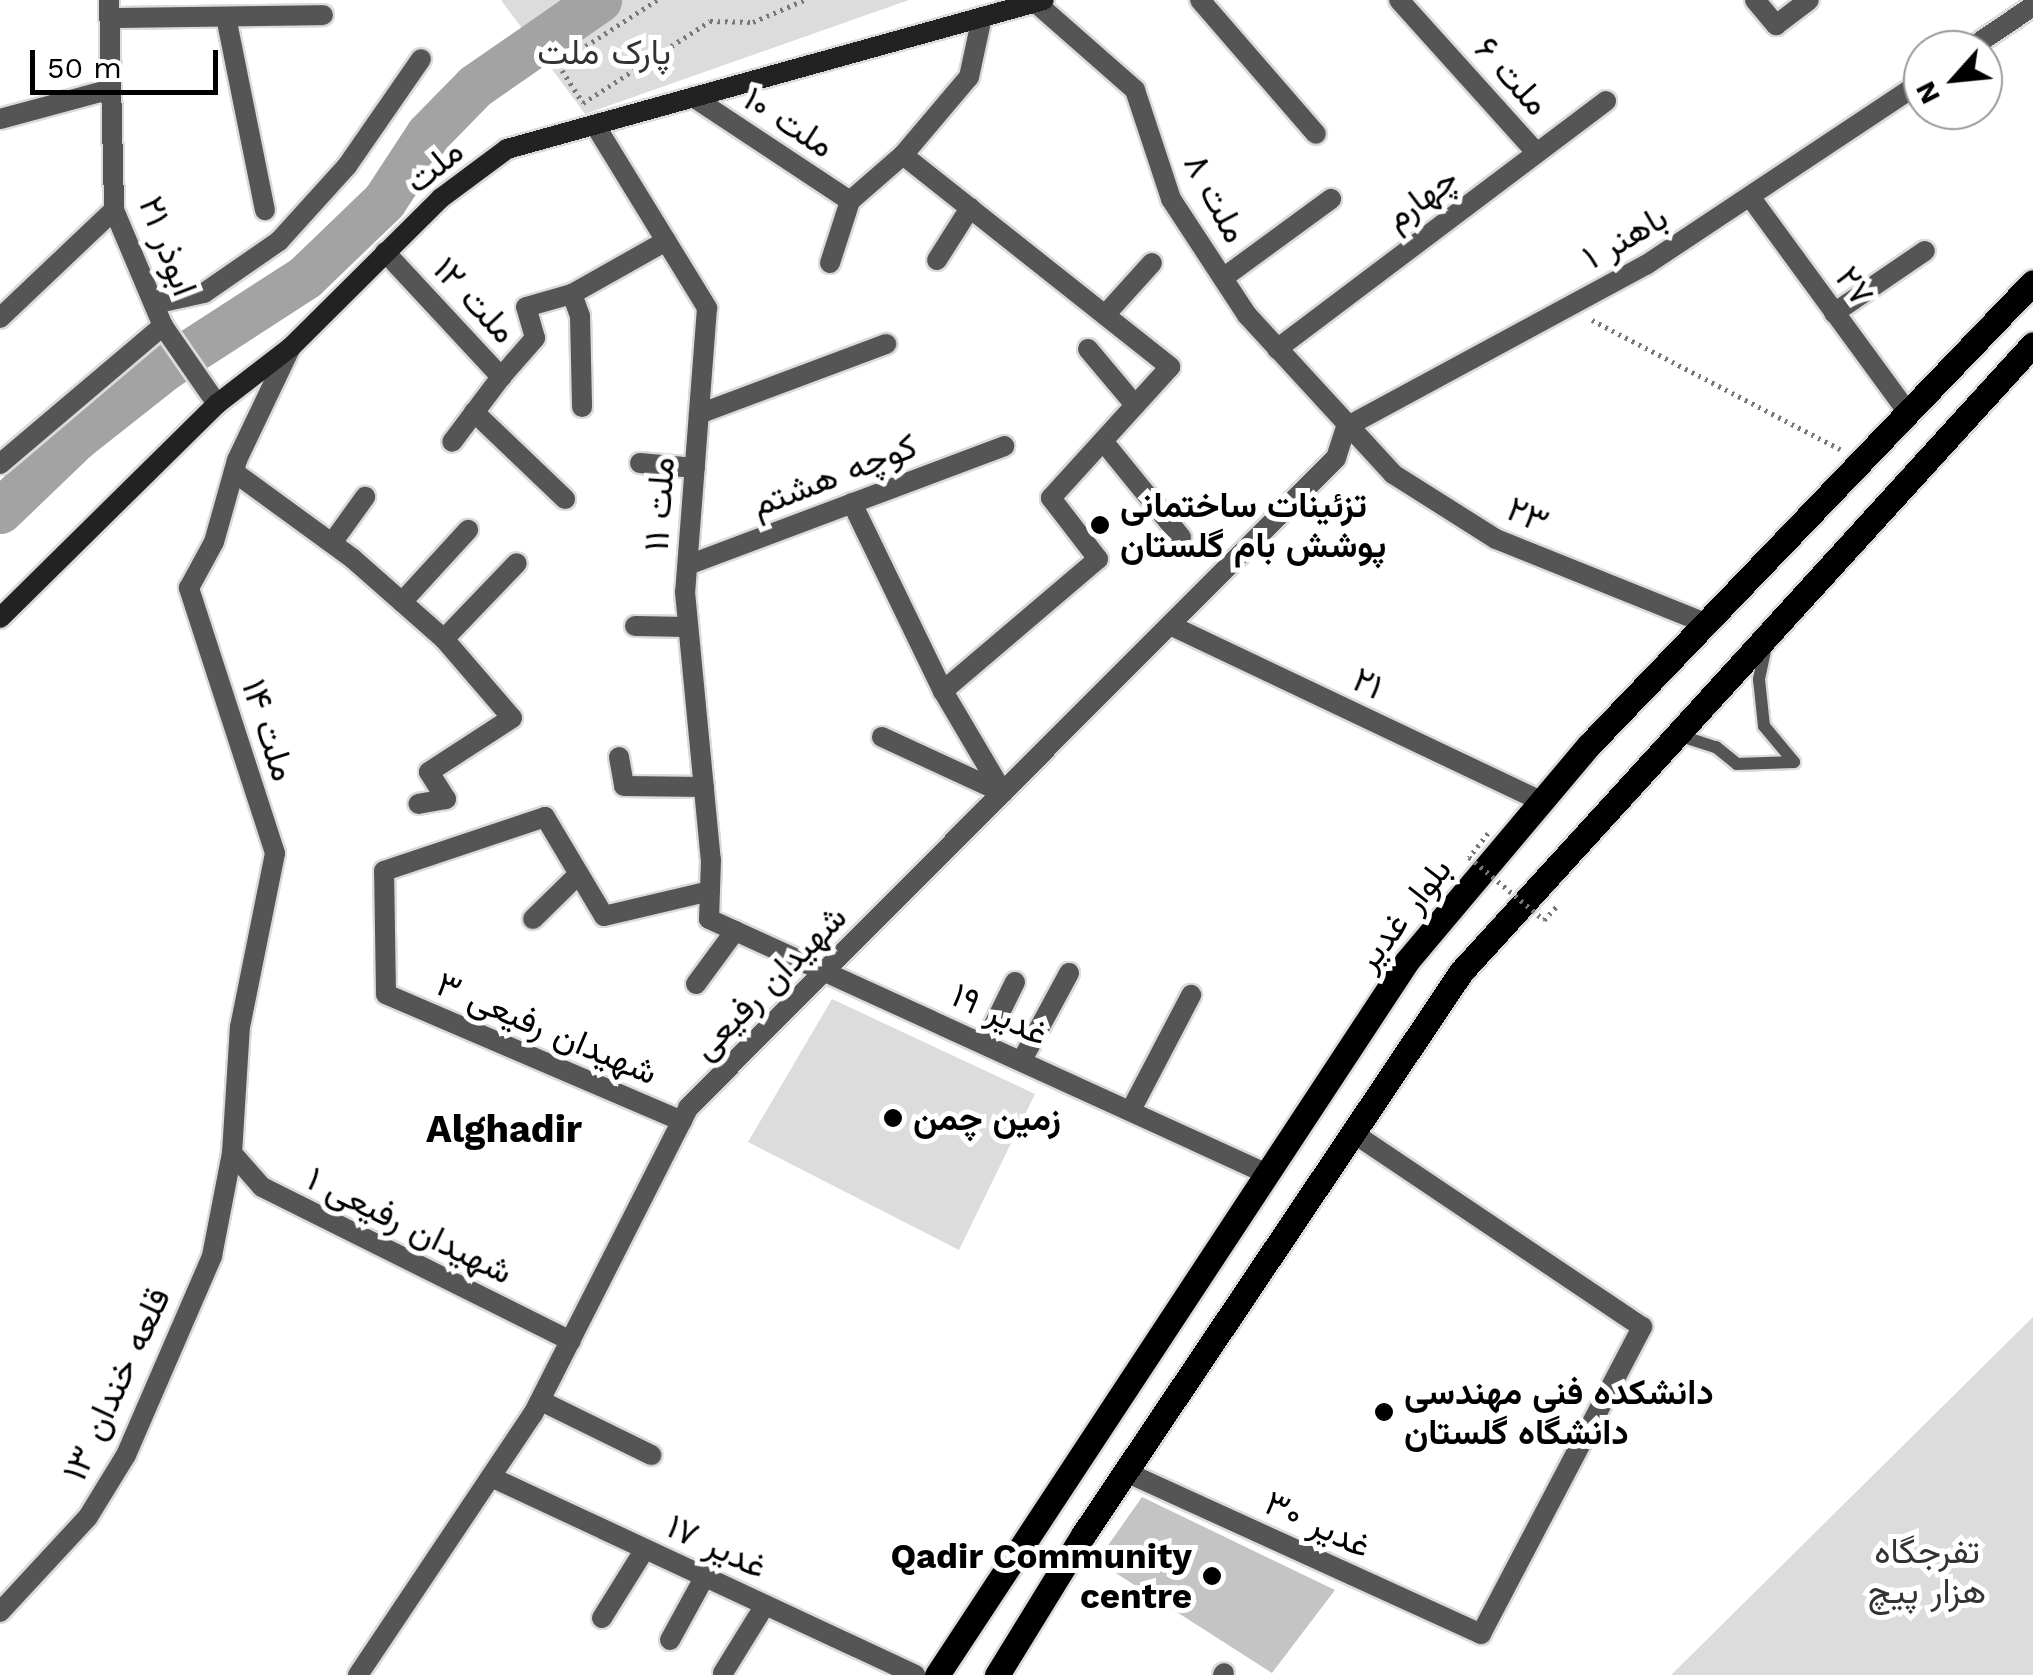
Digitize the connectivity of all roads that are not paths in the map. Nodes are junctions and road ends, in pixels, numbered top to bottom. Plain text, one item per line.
1 (1200, 0) edge
2 (1398, 0) edge
3 (1755, 0) edge
4 (1809, 0) edge
5 (1039, 1) edge
6 (2033, 6) edge
7 (110, 9) edge
8 (324, 15) dead end
9 (226, 16) junction
10 (982, 17) junction
11 (1998, 30) edge
12 (421, 59) dead end
13 (111, 89) junction
14 (1903, 95) edge
15 (692, 97) junction
16 (1606, 100) dead end
17 (0, 119) edge
18 (595, 124) junction
19 (1316, 134) dead end
20 (1536, 152) junction
21 (903, 155) junction
22 (1751, 198) junction
23 (1331, 199) dead end
24 (850, 201) junction
25 (970, 208) junction
26 (114, 210) junction
27 (265, 210) dead end
28 (666, 241) junction
29 (1925, 251) dead end
30 (385, 252) junction
31 (937, 260) dead end
32 (830, 262) dead end
33 (1152, 263) dead end
34 (1223, 278) junction
35 (2033, 282) edge
36 (572, 294) junction
37 (154, 304) junction
38 (1834, 313) junction
39 (1105, 315) junction
40 (0, 318) edge
41 (165, 329) junction
42 (886, 344) dead end
43 (291, 347) junction
44 (1277, 349) junction
45 (2031, 349) edge
46 (1088, 350) dead end
47 (502, 377) junction
48 (217, 404) junction
49 (1136, 405) junction
50 (582, 406) dead end
51 (1907, 411) junction
52 (474, 412) junction
53 (698, 414) junction
54 (1346, 427) junction
55 (1103, 441) junction
56 (452, 442) dead end
57 (1004, 446) dead end
58 (640, 463) dead end
59 (0, 464) edge
60 (695, 468) junction
61 (234, 472) junction
62 (364, 497) dead end
63 (565, 498) dead end
64 (852, 503) junction
65 (468, 530) dead end
66 (1182, 537) dead end
67 (332, 543) junction
68 (517, 563) dead end
69 (688, 565) junction
70 (402, 602) junction
71 (0, 618) edge
72 (1708, 624) junction
73 (635, 626) dead end
74 (1170, 626) junction
75 (688, 627) junction
76 (1769, 632) junction
77 (444, 639) junction
78 (943, 691) junction
79 (1678, 735) junction
80 (882, 737) dead end
81 (619, 757) dead end
82 (704, 787) junction
83 (1003, 793) junction
84 (1539, 800) junction
85 (418, 804) dead end
86 (579, 874) junction
87 (710, 891) junction
88 (708, 918) joint
89 (532, 919) dead end
90 (735, 930) junction
91 (825, 971) junction
92 (1069, 973) dead end
93 (1014, 982) dead end
94 (696, 984) dead end
95 (1191, 995) dead end
96 (985, 1043) junction
97 (1022, 1060) junction
98 (1132, 1110) junction
99 (682, 1121) junction
100 (1355, 1134) junction
101 (232, 1153) junction
102 (1264, 1172) junction
103 (570, 1341) junction
104 (540, 1400) junction
105 (651, 1454) dead end
106 (1128, 1473) junction
107 (492, 1476) junction
108 (645, 1549) junction
109 (705, 1576) junction
110 (765, 1604) junction
111 (0, 1612) edge
112 (602, 1618) dead end
113 (670, 1640) dead end
114 (723, 1673) edge
115 (358, 1675) edge
116 (915, 1675) edge
117 (937, 1675) edge
118 (998, 1675) edge

1 - 19 street
2 - 20 street, ۶ ملت
3 - 4 street
5 - 10 main road, ملت
5 - 34 street, ۸ ملت
6 - 11 street
7 - 9 street
7 - 13 street, ۲۱ ابوذر
8 - 9 street
9 - 27 street
10 - 15 main road, ملت
10 - 21 street
12 - 37 street
13 - 17 street
13 - 26 street, ۲۱ ابوذر
14 - 22 street, باهنر ۱
15 - 18 main road, ملت
15 - 24 street, ملت ۱۰
16 - 20 street, چهارم
18 - 28 street, ۱۱ ملت
18 - 30 main road, ملت
20 - 44 street, چهارم
21 - 24 street
21 - 25 street
22 - 38 street, ۲۷
22 - 54 street, باهنر ۱
23 - 34 street
24 - 32 street
25 - 31 street
25 - 39 street
26 - 37 street, ۲۱ ابوذر
26 - 40 street
28 - 36 street
28 - 53 street, ۱۱ ملت
29 - 38 street
30 - 43 main road, ملت
30 - 47 street, ۱۲ ملت
33 - 39 street
34 - 44 street, ۸ ملت
35 - 51 main road, بلوار غدیر
36 - 47 street
36 - 50 street
37 - 41 street, ۲۱ ابوذر
38 - 51 street, ۲۷
39 - 49 street
41 - 48 street, ۲۱ ابوذر
41 - 59 street
42 - 53 street
43 - 48 main road, ملت
43 - 61 street, ۱۴ ملت
44 - 54 street, ۸ ملت
45 - 76 main road
46 - 49 street
47 - 52 street, ۱۲ ملت
48 - 71 main road, ملت
49 - 55 street
51 - 72 main road, بلوار غدیر
52 - 56 street, ۱۲ ملت
52 - 63 street
53 - 60 street, ۱۱ ملت
54 - 72 street, ۲۳
54 - 74 street, شهیدان رفیعی
55 - 66 street
55 - 78 street
57 - 64 street, کوچه هشتم
58 - 60 street
60 - 69 street, ۱۱ ملت
61 - 67 street
61 - 101 street, ۱۴ ملت
62 - 67 street
64 - 69 street, کوچه هشتم
64 - 78 street
65 - 70 street
67 - 70 street
68 - 77 street
69 - 75 street, ۱۱ ملت
70 - 77 street
72 - 84 main road, بلوار غدیر
73 - 75 street
74 - 83 street, شهیدان رفیعی
74 - 84 street, ۲۱
75 - 82 street, ۱۱ ملت
76 - 79 main road
76 - 79 lane
77 - 85 street
78 - 83 street
79 - 100 main road
80 - 83 street
81 - 82 street
82 - 87 street, ۱۱ ملت
83 - 91 street, شهیدان رفیعی
84 - 102 main road, بلوار غدیر
86 - 87 street
86 - 89 street
86 - 99 street, ۳ شهیدان رفیعی
87 - 88 street, ۱۱ ملت
88 - 90 street, ۱۹ غدیر
90 - 91 street, ۱۹ غدیر
90 - 94 street
91 - 96 street, ۱۹ غدیر
91 - 99 street, شهیدان رفیعی
92 - 97 street
93 - 96 street
95 - 98 street
96 - 97 street, ۱۹ غدیر
97 - 98 street, ۱۹ غدیر
98 - 102 street, ۱۹ غدیر
99 - 103 street, شهیدان رفیعی
100 - 106 main road
100 - 106 street, غدیر ۳۰
101 - 103 street, ۱ شهیدان رفیعی
101 - 111 street, ۱۳ قلعه خندان
102 - 117 main road, بلوار غدیر
103 - 104 street, شهیدان رفیعی
104 - 105 street
104 - 107 street, شهیدان رفیعی
106 - 118 main road
107 - 108 street, ۱۷ غدیر
107 - 115 street, شهیدان رفیعی
108 - 109 street, ۱۷ غدیر
108 - 112 street
109 - 110 street, ۱۷ غدیر
109 - 113 street
110 - 114 street
110 - 116 street, ۱۷ غدیر

